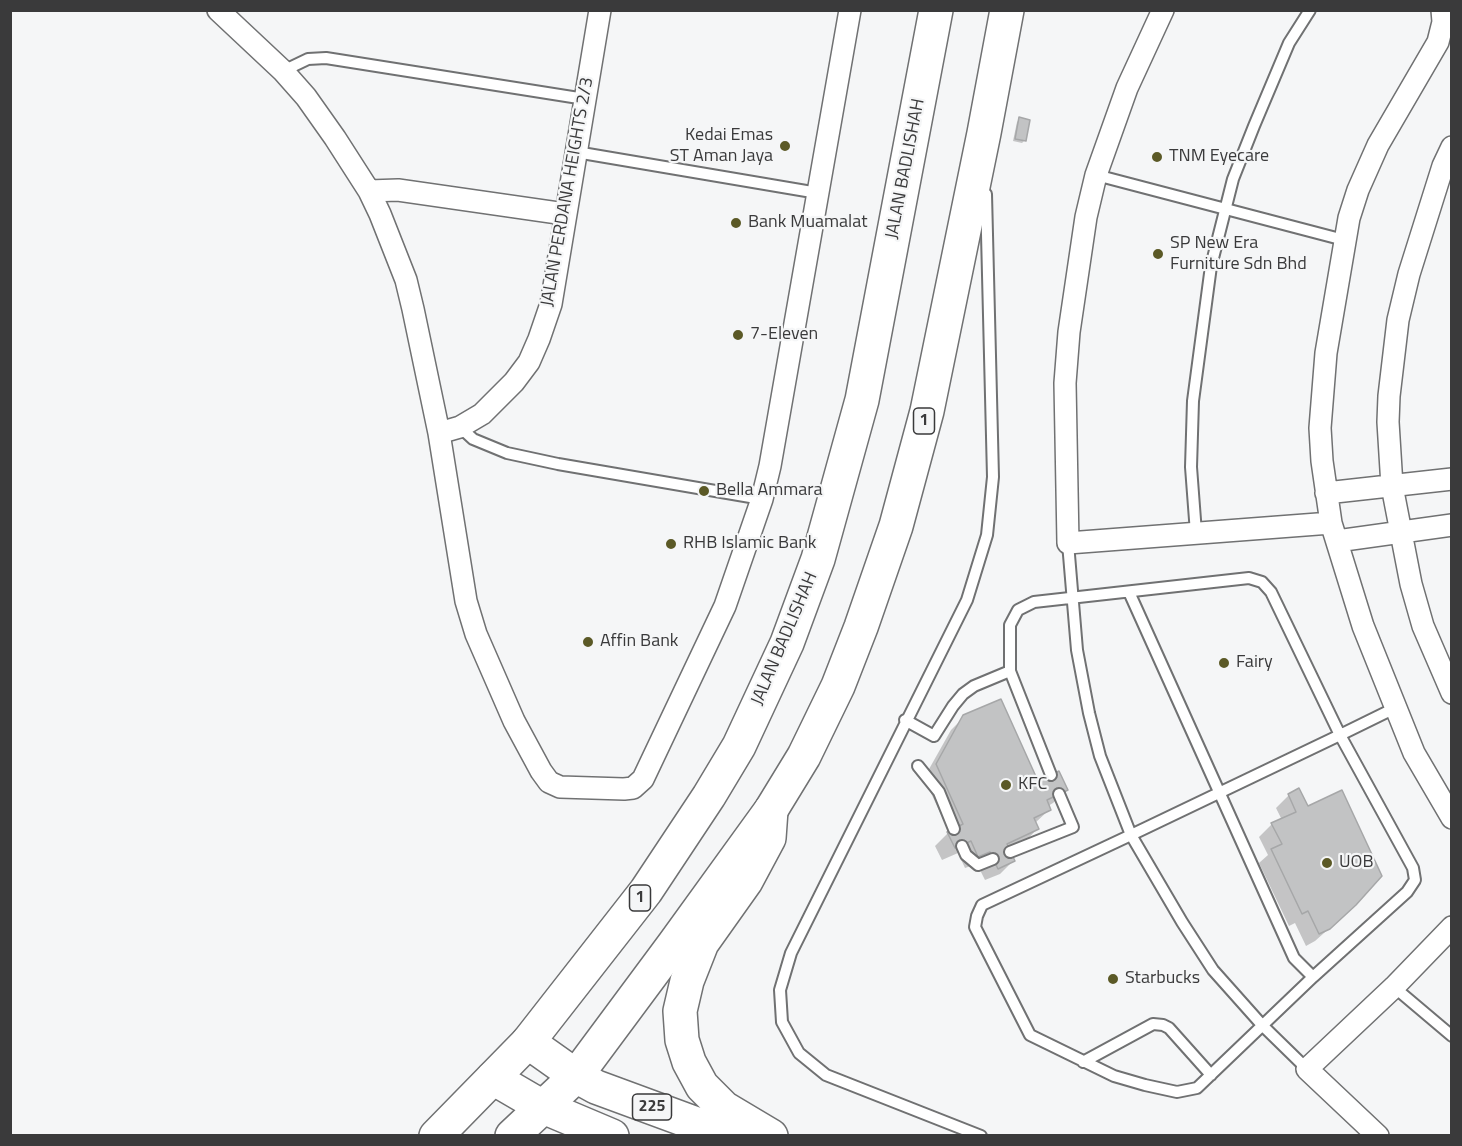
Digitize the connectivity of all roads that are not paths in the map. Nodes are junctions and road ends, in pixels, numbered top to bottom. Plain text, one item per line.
1 (218, 10) edge
2 (600, 10) edge
3 (850, 10) edge
4 (936, 10) edge
5 (1007, 10) edge
6 (1163, 10) edge
7 (1310, 10) edge
8 (1442, 10) edge
9 (283, 71) junction
10 (585, 99) junction
11 (984, 133) junction
12 (1452, 147) edge
13 (576, 152) junction
14 (1096, 175) junction
15 (369, 191) junction
16 (818, 193) junction
17 (1226, 208) junction
18 (565, 214) junction
19 (1344, 240) junction
20 (460, 427) junction
21 (438, 432) junction
22 (1452, 479) edge
23 (1392, 486) junction
24 (1326, 493) junction
25 (762, 499) junction
26 (1452, 525) edge
27 (1334, 532) junction
28 (1400, 532) junction
29 (1196, 533) junction
30 (1068, 543) junction
31 (1129, 592) junction
32 (1072, 598) junction
33 (1010, 671) junction
34 (1452, 693) edge
35 (1395, 708) junction
36 (905, 720) junction
37 (1340, 735) junction
38 (918, 766) dead end
39 (1051, 775) dead end
40 (1219, 793) junction
41 (1059, 794) dead end
42 (771, 810) junction
43 (1452, 818) edge
44 (954, 829) dead end
45 (1131, 835) junction
46 (962, 846) dead end
47 (1010, 852) dead end
48 (993, 859) dead end
49 (1452, 927) edge
50 (1313, 977) junction
51 (1394, 987) junction
52 (1262, 1025) junction
53 (1452, 1036) edge
54 (528, 1042) junction
55 (1083, 1062) junction
56 (1307, 1069) junction
57 (1211, 1075) junction
58 (576, 1076) junction
59 (493, 1078) junction
60 (541, 1106) junction
61 (436, 1136) edge
62 (512, 1136) edge
63 (612, 1136) edge
64 (729, 1136) edge
65 (771, 1136) edge
66 (981, 1136) edge
67 (1378, 1136) edge

1 - 9 street
2 - 10 street, JALAN PERDANA HEIGHTS 2/3
3 - 16 street
4 - 54 main road, JALAN BADLISHAH / 1
5 - 11 main road, 1
6 - 14 street
7 - 17 lane
8 - 19 street
9 - 10 lane
9 - 15 street
10 - 13 street, JALAN PERDANA HEIGHTS 2/3
11 - 36 lane
11 - 42 main road, 1
12 - 23 street
13 - 16 lane
13 - 18 street, JALAN PERDANA HEIGHTS 2/3
14 - 17 lane
14 - 30 street
15 - 18 street
15 - 21 street
16 - 25 street
17 - 19 lane
17 - 29 lane
18 - 20 street, JALAN PERDANA HEIGHTS 2/3
19 - 24 street
20 - 21 street, JALAN PERDANA HEIGHTS 2/3
20 - 25 lane
21 - 25 street
22 - 23 street
23 - 24 street
23 - 28 street
24 - 27 street
26 - 28 street
27 - 28 street
27 - 29 street
27 - 35 street
28 - 34 street
29 - 30 street
30 - 32 lane
31 - 32 lane
31 - 37 lane
31 - 40 lane
32 - 33 lane
32 - 45 lane
33 - 36 lane
33 - 39 lane
35 - 37 lane
35 - 43 street
36 - 66 lane
37 - 40 lane
37 - 50 lane
38 - 44 lane
40 - 45 lane
40 - 50 lane
41 - 47 lane
42 - 58 main road, 1
42 - 65 main road
45 - 52 lane
45 - 55 lane
46 - 48 lane
49 - 51 street
50 - 52 lane
51 - 53 lane
51 - 56 street
52 - 56 lane
52 - 57 lane
54 - 58 main road, 225
54 - 59 main road, JALAN BADLISHAH / 1
55 - 57 lane
55 - 57 lane
56 - 67 street
58 - 60 main road, 1
58 - 64 main road, 225
59 - 60 main road, 225
59 - 61 main road, JALAN BADLISHAH / 1
60 - 62 main road, 1
60 - 63 main road, 225

